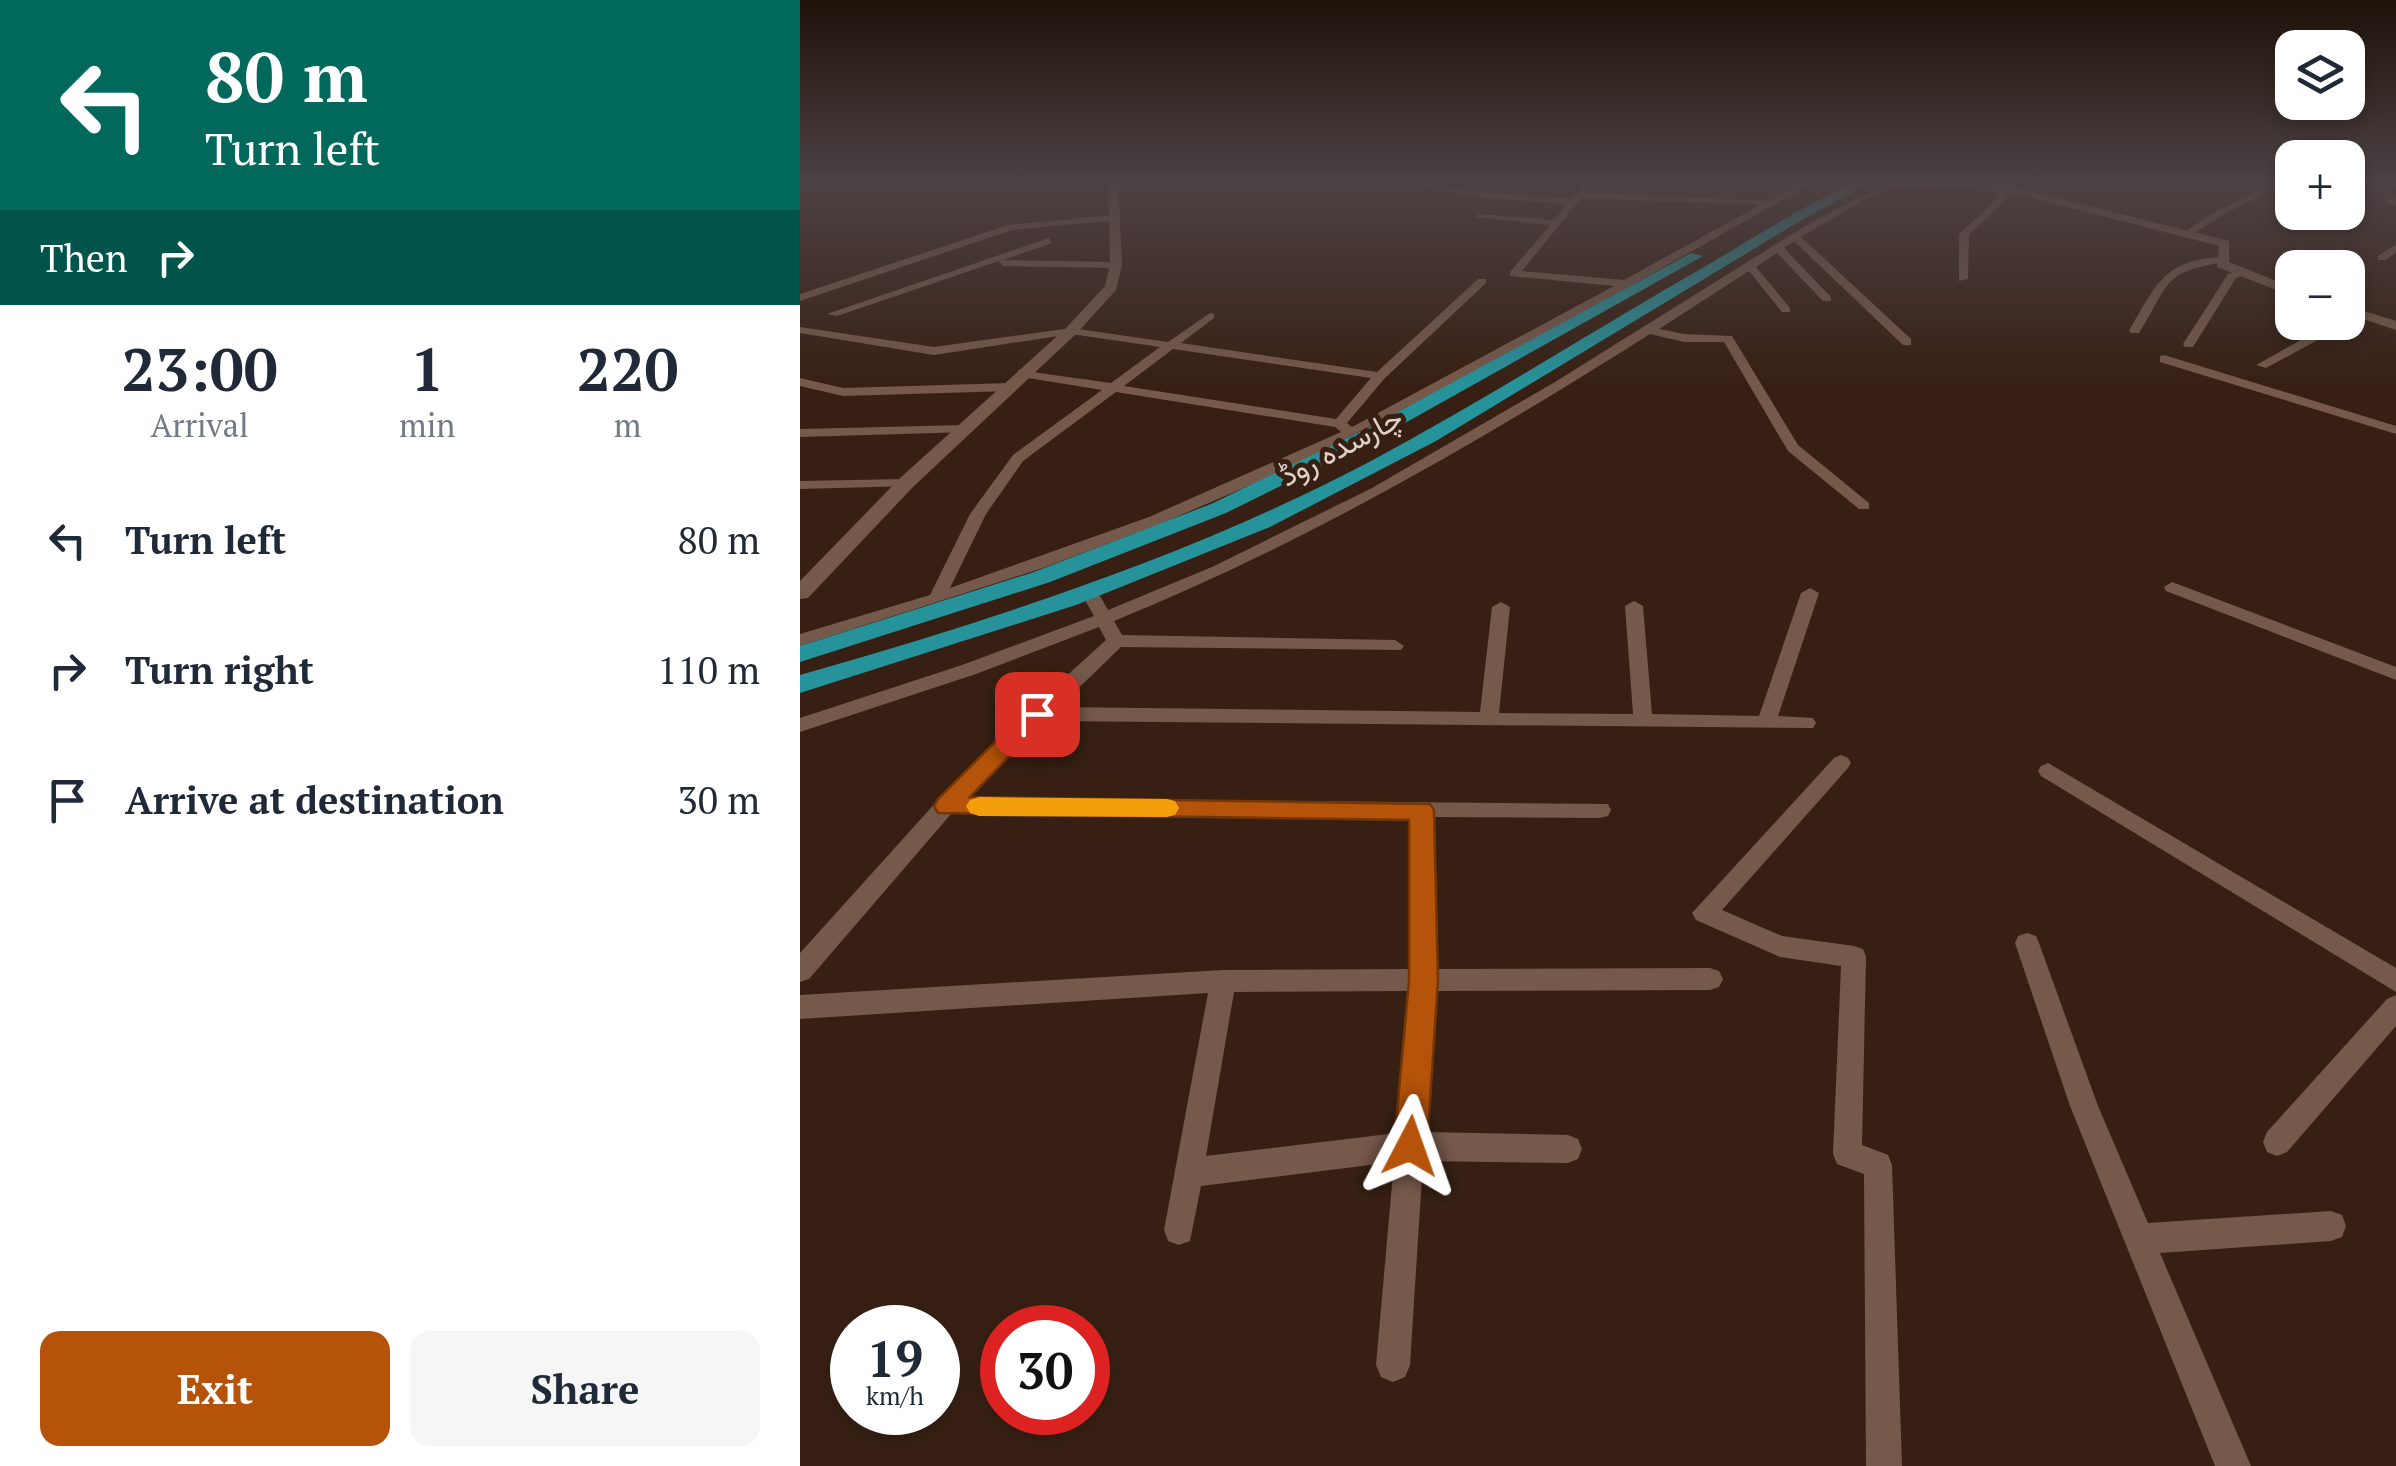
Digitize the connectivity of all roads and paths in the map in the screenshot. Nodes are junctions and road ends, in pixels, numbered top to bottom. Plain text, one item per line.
1 (950, 247) edge
2 (1028, 247) edge
3 (1116, 247) edge
4 (1537, 247) edge
5 (1688, 247) edge
6 (1713, 247) edge
7 (1751, 247) edge
8 (1806, 247) edge
9 (1964, 247) edge
10 (2224, 247) edge
11 (2396, 247) edge
12 (1778, 248) joint
13 (2382, 258) dead end
14 (2222, 260) junction
15 (988, 262) junction
16 (1686, 262) junction
17 (1116, 266) junction
18 (1750, 266) junction
19 (1711, 268) junction
20 (2244, 273) junction
21 (1963, 279) dead end
22 (1482, 281) dead end
23 (1623, 283) junction
24 (2275, 285) edge
25 (800, 298) edge
26 (1827, 299) dead end
27 (1786, 310) dead end
28 (833, 314) dead end
29 (1210, 316) dead end
30 (2365, 319) edge
31 (2395, 325) edge
32 (800, 330) edge
33 (1071, 330) junction
34 (1648, 330) junction
35 (2135, 331) dead end
36 (2306, 340) edge
37 (1907, 342) dead end
38 (2189, 344) dead end
39 (1176, 345) junction
40 (2164, 359) dead end
41 (2262, 365) dead end
42 (1022, 373) junction
43 (1380, 376) junction
44 (800, 382) edge
45 (1118, 386) junction
46 (1010, 387) junction
47 (1344, 428) junction
48 (964, 429) junction
49 (2396, 430) edge
50 (800, 433) edge
51 (906, 483) junction
52 (800, 485) edge
53 (1864, 506) dead end
54 (2172, 587) dead end
55 (800, 593) edge
56 (1090, 593) junction
57 (1810, 594) dead end
58 (937, 598) junction
59 (1634, 606) dead end
60 (1500, 608) dead end
61 (1104, 618) junction
62 (800, 640) edge
63 (1116, 641) junction
64 (1396, 646) dead end
65 (800, 654) edge
66 (2396, 674) edge
67 (800, 684) edge
68 (1037, 714) junction
69 (1490, 720) junction
70 (1643, 721) junction
71 (1766, 723) junction
72 (1806, 724) dead end
73 (800, 725) edge
74 (1840, 764) dead end
75 (2048, 771) dead end
76 (946, 806) junction
77 (1421, 810) junction
78 (1600, 810) dead end
79 (2028, 942) dead end
80 (800, 971) edge
81 (1710, 979) dead end
82 (1424, 980) junction
83 (2396, 980) edge
84 (1224, 981) junction
85 (800, 1007) edge
86 (2396, 1008) edge
87 (2277, 1142) dead end
88 (1410, 1146) junction
89 (1568, 1149) dead end
90 (1188, 1172) junction
91 (2331, 1226) dead end
92 (1178, 1230) dead end
93 (2139, 1239) junction
94 (1393, 1365) dead end
95 (1884, 1466) edge
96 (2233, 1466) edge

1 - 25 street
2 - 15 street
3 - 17 street
4 - 23 street
5 - 23 street
6 - 16 highway, چارسدہ روڈ
7 - 19 highway, چارسدہ روڈ
8 - 37 street
9 - 21 street
10 - 14 street
11 - 13 street
12 - 18 street
12 - 26 street
14 - 20 street
14 - 35 street
15 - 17 street
15 - 28 street
16 - 19 highway
16 - 65 highway, چارسدہ روڈ
17 - 33 street
18 - 27 street
18 - 34 street
19 - 56 highway, چارسدہ روڈ
20 - 24 street
20 - 38 street
22 - 43 street
23 - 47 street
29 - 39 street
30 - 31 street
32 - 33 street
33 - 39 street
33 - 42 street
34 - 53 street
34 - 61 street
36 - 41 street
39 - 43 street
39 - 45 street
40 - 49 street
42 - 45 street
42 - 46 street
43 - 47 street
44 - 46 street
45 - 47 street
45 - 58 street
46 - 48 street
47 - 58 street
48 - 50 street
48 - 51 street
51 - 52 street
51 - 55 street
54 - 66 street
56 - 61 street
56 - 67 highway, چارسدہ روڈ
57 - 71 street
58 - 62 street
59 - 70 street
60 - 69 street
61 - 63 street
61 - 73 street
63 - 64 street
63 - 68 street
68 - 69 street
68 - 76 street
69 - 70 street
70 - 71 street
71 - 72 street
74 - 95 street
75 - 83 street
76 - 77 street
76 - 80 street
77 - 78 street
77 - 82 street
79 - 93 street
81 - 82 street
82 - 84 street
82 - 88 street
84 - 85 street
84 - 90 street
86 - 87 street
88 - 89 street
88 - 90 street
88 - 94 street
90 - 92 street
91 - 93 street
93 - 96 street

